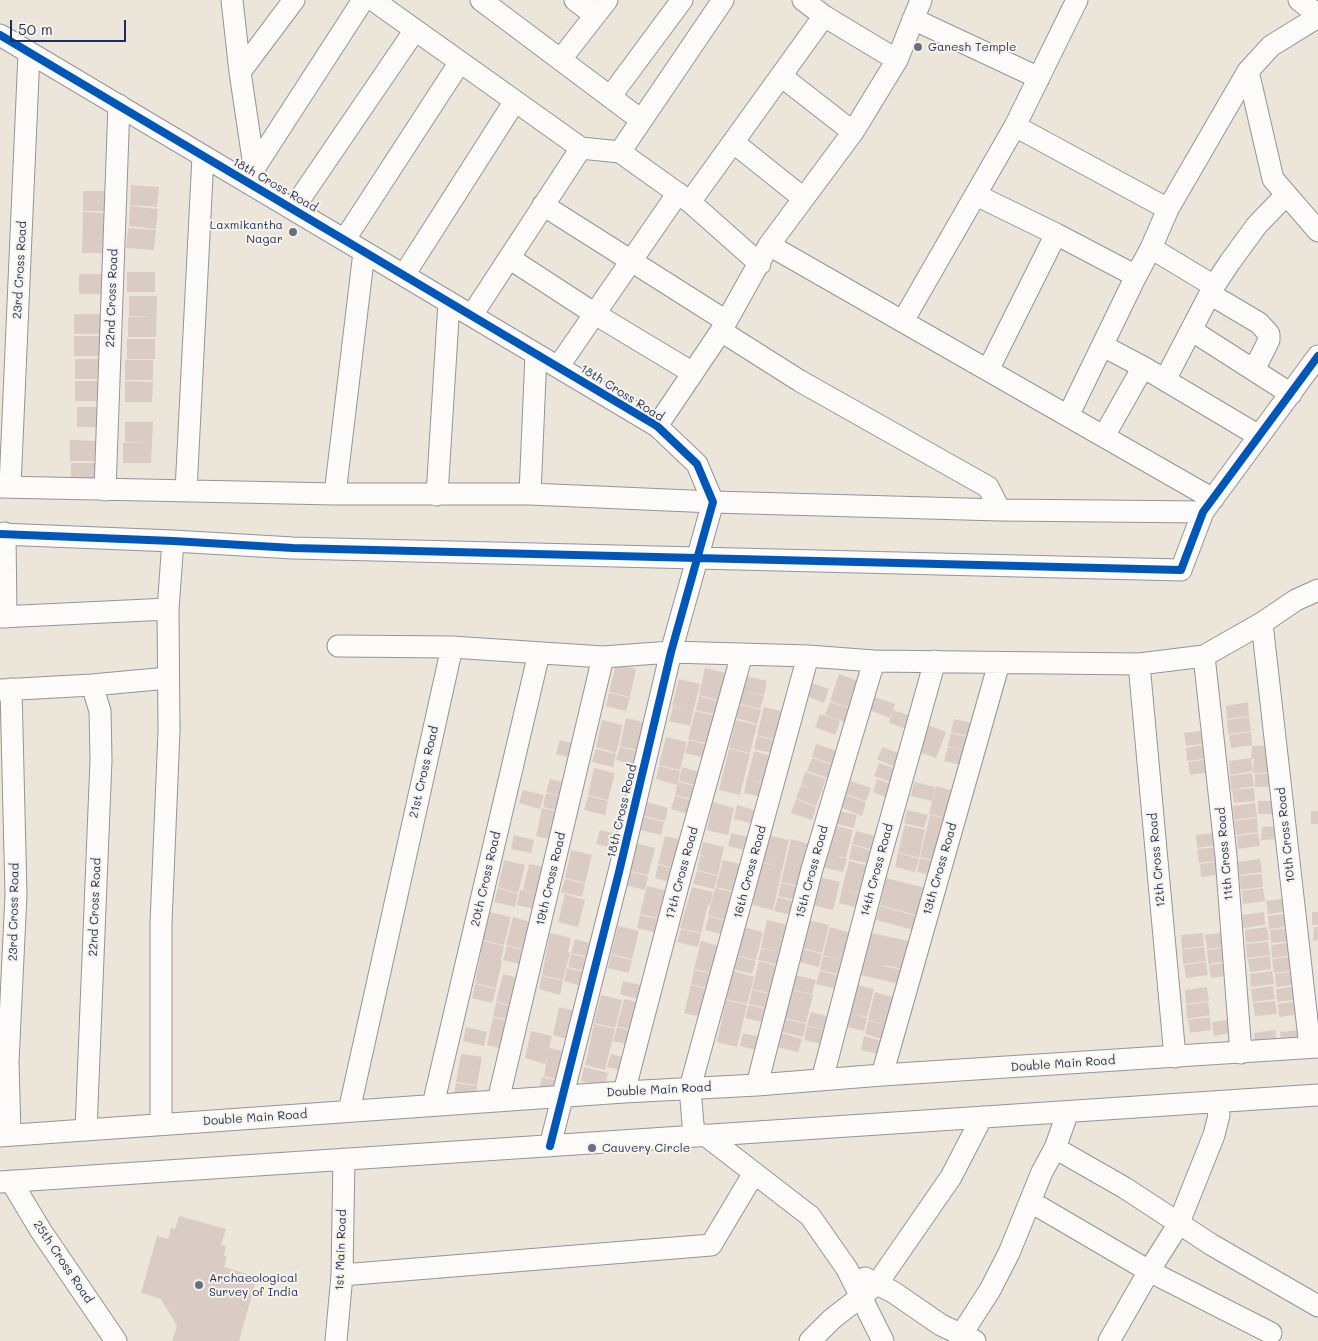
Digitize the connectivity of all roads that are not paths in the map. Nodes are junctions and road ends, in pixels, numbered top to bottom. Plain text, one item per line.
1 (232, 0) edge
2 (294, 0) edge
3 (363, 0) edge
4 (373, 0) edge
5 (481, 0) edge
6 (575, 0) edge
7 (682, 0) edge
8 (724, 0) edge
9 (1078, 0) edge
10 (1299, 0) edge
11 (812, 5) edge
12 (601, 8) edge
13 (917, 9) edge
14 (1318, 16) edge
15 (416, 30) junction
16 (0, 35) edge
17 (29, 53) junction
18 (560, 60) junction
19 (897, 60) junction
20 (460, 62) junction
21 (1248, 71) junction
22 (240, 72) junction
23 (781, 76) junction
24 (1039, 78) junction
25 (610, 97) junction
26 (515, 101) junction
27 (120, 106) junction
28 (641, 120) junction
29 (1015, 126) junction
30 (853, 132) junction
31 (733, 142) junction
32 (581, 148) junction
33 (620, 152) junction
34 (203, 156) junction
35 (255, 177) junction
36 (976, 195) junction
37 (1286, 195) junction
38 (684, 197) junction
39 (803, 198) junction
40 (543, 205) junction
41 (293, 208) junction
42 (1168, 209) junction
43 (1318, 231) edge
44 (1056, 234) junction
45 (345, 239) junction
46 (769, 245) junction
47 (1151, 248) junction
48 (364, 252) junction
49 (509, 258) junction
50 (631, 262) junction
51 (760, 264) junction
52 (404, 275) junction
53 (1136, 276) junction
54 (1212, 290) junction
55 (449, 302) junction
56 (595, 314) junction
57 (472, 315) junction
58 (903, 321) junction
59 (724, 326) junction
60 (1191, 330) junction
61 (1103, 346) junction
62 (536, 354) junction
63 (1318, 356) edge
64 (558, 367) junction
65 (1143, 367) junction
66 (988, 370) junction
67 (1254, 370) junction
68 (693, 373) junction
69 (1165, 380) junction
70 (1291, 394) junction
71 (1068, 416) junction
72 (657, 426) junction
73 (1104, 436) junction
74 (1260, 436) junction
75 (5, 487) edge
76 (104, 490) junction
77 (186, 491) junction
78 (335, 494) junction
79 (530, 494) junction
80 (438, 495) junction
81 (713, 502) junction
82 (1208, 506) junction
83 (1000, 510) junction
84 (2, 533) edge
85 (173, 540) junction
86 (696, 558) junction
87 (1318, 590) edge
88 (168, 609) junction
89 (3, 617) edge
90 (1262, 623) junction
91 (338, 646) dead end
92 (452, 647) junction
93 (671, 652) junction
94 (539, 653) junction
95 (742, 654) junction
96 (808, 656) junction
97 (1204, 656) junction
98 (603, 657) junction
99 (874, 661) junction
100 (936, 661) junction
101 (999, 663) junction
102 (1139, 664) junction
103 (168, 678) junction
104 (92, 685) junction
105 (6, 690) edge
106 (1314, 1047) edge
107 (1240, 1053) junction
108 (1175, 1057) junction
109 (882, 1075) junction
110 (822, 1080) junction
111 (757, 1085) junction
112 (690, 1088) junction
113 (624, 1092) junction
114 (1318, 1095) edge
115 (563, 1097) junction
116 (498, 1101) junction
117 (1216, 1102) junction
118 (433, 1105) junction
119 (349, 1111) junction
120 (1068, 1112) junction
121 (982, 1117) junction
122 (161, 1124) junction
123 (86, 1130) junction
124 (5, 1136) edge
125 (699, 1136) junction
126 (550, 1146) junction
127 (1055, 1148) junction
128 (344, 1159) junction
129 (754, 1173) junction
130 (6, 1181) edge
131 (1030, 1202) junction
132 (1178, 1225) junction
133 (1149, 1271) junction
134 (342, 1275) junction
135 (868, 1290) junction
136 (1318, 1306) edge
137 (1271, 1333) dead end
138 (968, 1338) edge
139 (116, 1341) edge
140 (336, 1341) edge
141 (810, 1341) edge
142 (883, 1341) edge
143 (1109, 1341) edge

1 - 22 street
2 - 22 street
3 - 35 street
4 - 15 street
5 - 18 street
6 - 12 street
7 - 25 street
8 - 28 street
9 - 24 street
10 - 14 street
11 - 19 street
11 - 23 street
12 - 18 street
13 - 19 street
13 - 24 street
14 - 21 street
15 - 20 street
15 - 41 street
16 - 17 street, 18th Cross Road
17 - 27 street, 18th Cross Road
17 - 75 street, 23rd Cross Road
18 - 25 street
19 - 30 street
20 - 26 street
20 - 45 street
21 - 37 street
21 - 42 street
22 - 35 street
23 - 30 street
23 - 31 street
24 - 29 street
25 - 28 street
26 - 32 street
26 - 52 street
27 - 34 street, 18th Cross Road
27 - 76 street, 22nd Cross Road
28 - 33 street
29 - 36 street
29 - 42 street
30 - 39 street
31 - 38 street
31 - 39 street
32 - 33 street
32 - 40 street
33 - 38 street
34 - 35 street, 18th Cross Road
34 - 77 street
35 - 41 street, 18th Cross Road
36 - 44 street
36 - 58 street
37 - 43 street
37 - 54 street
38 - 50 street
38 - 51 street
39 - 46 street
40 - 49 street
40 - 50 street
41 - 45 street, 18th Cross Road
42 - 47 street
44 - 53 street
44 - 66 street
45 - 48 street, 18th Cross Road
46 - 51 street
46 - 58 street
47 - 53 street
47 - 54 street
48 - 52 street, 18th Cross Road
48 - 78 street
49 - 56 street
49 - 57 street
50 - 56 street
50 - 59 street
51 - 59 street
52 - 55 street, 18th Cross Road
53 - 61 street
54 - 60 street
54 - 67 street
55 - 57 street, 18th Cross Road
55 - 80 street
56 - 64 street
56 - 68 street
57 - 62 street, 18th Cross Road
58 - 66 street
59 - 68 street
59 - 83 street
60 - 67 street
60 - 69 street
61 - 65 street
61 - 71 street
62 - 64 street, 18th Cross Road
62 - 79 street
63 - 70 street
64 - 72 street, 18th Cross Road
65 - 69 street
65 - 73 street
66 - 71 street
67 - 70 street
68 - 72 street
69 - 74 street
70 - 74 street
71 - 73 street
72 - 81 street, 18th Cross Road
73 - 82 street
74 - 82 street
75 - 76 street
76 - 77 street
77 - 78 street
78 - 80 street
79 - 80 street
79 - 81 street
81 - 83 street
81 - 86 street, 18th Cross Road
82 - 83 street
82 - 86 street
84 - 85 street
84 - 89 street
85 - 86 street
85 - 88 street
86 - 93 street, 18th Cross Road
87 - 90 street
88 - 89 street
88 - 103 street
90 - 97 street
90 - 106 street, 10th Cross Road
91 - 92 street
92 - 94 street
92 - 119 street, 21st Cross Road
93 - 95 street
93 - 98 street
93 - 115 street, 18th Cross Road
94 - 98 street
94 - 118 street, 20th Cross Road
95 - 96 street
95 - 113 street, 17th Cross Road
96 - 99 street
96 - 112 street, 16th Cross Road
97 - 102 street
97 - 107 street, 11th Cross Road
98 - 116 street, 19th Cross Road
99 - 100 street
99 - 111 street, 15th Cross Road
100 - 101 street
100 - 110 street, 14th Cross Road
101 - 102 street
101 - 109 street, 13th Cross Road
102 - 108 street, 12th Cross Road
103 - 104 street
103 - 122 street
104 - 105 street
104 - 123 street, 22nd Cross Road
105 - 124 street, 23rd Cross Road
106 - 107 street, Double Main Road
107 - 108 street, Double Main Road
108 - 109 street, Double Main Road
109 - 110 street, Double Main Road
110 - 111 street, Double Main Road
111 - 112 street, Double Main Road
112 - 113 street, Double Main Road
112 - 125 street
113 - 115 street, Double Main Road
114 - 117 street
115 - 116 street, Double Main Road
115 - 126 street, 18th Cross Road
116 - 118 street, Double Main Road
117 - 120 street
117 - 132 street
118 - 119 street, Double Main Road
119 - 122 street, Double Main Road
120 - 121 street
120 - 127 street
121 - 125 street
121 - 135 street
122 - 123 street, Double Main Road
123 - 124 street, Double Main Road
125 - 126 street
125 - 129 street
126 - 128 street
127 - 131 street
127 - 132 street
128 - 130 street
128 - 134 street, 1st Main Road
129 - 134 street
129 - 135 street
130 - 139 street, 25th Cross Road
131 - 133 street
131 - 138 street
132 - 133 street
132 - 136 street
133 - 137 street
133 - 143 street
134 - 140 street, 1st Main Road
135 - 138 street
135 - 141 street
135 - 142 street

